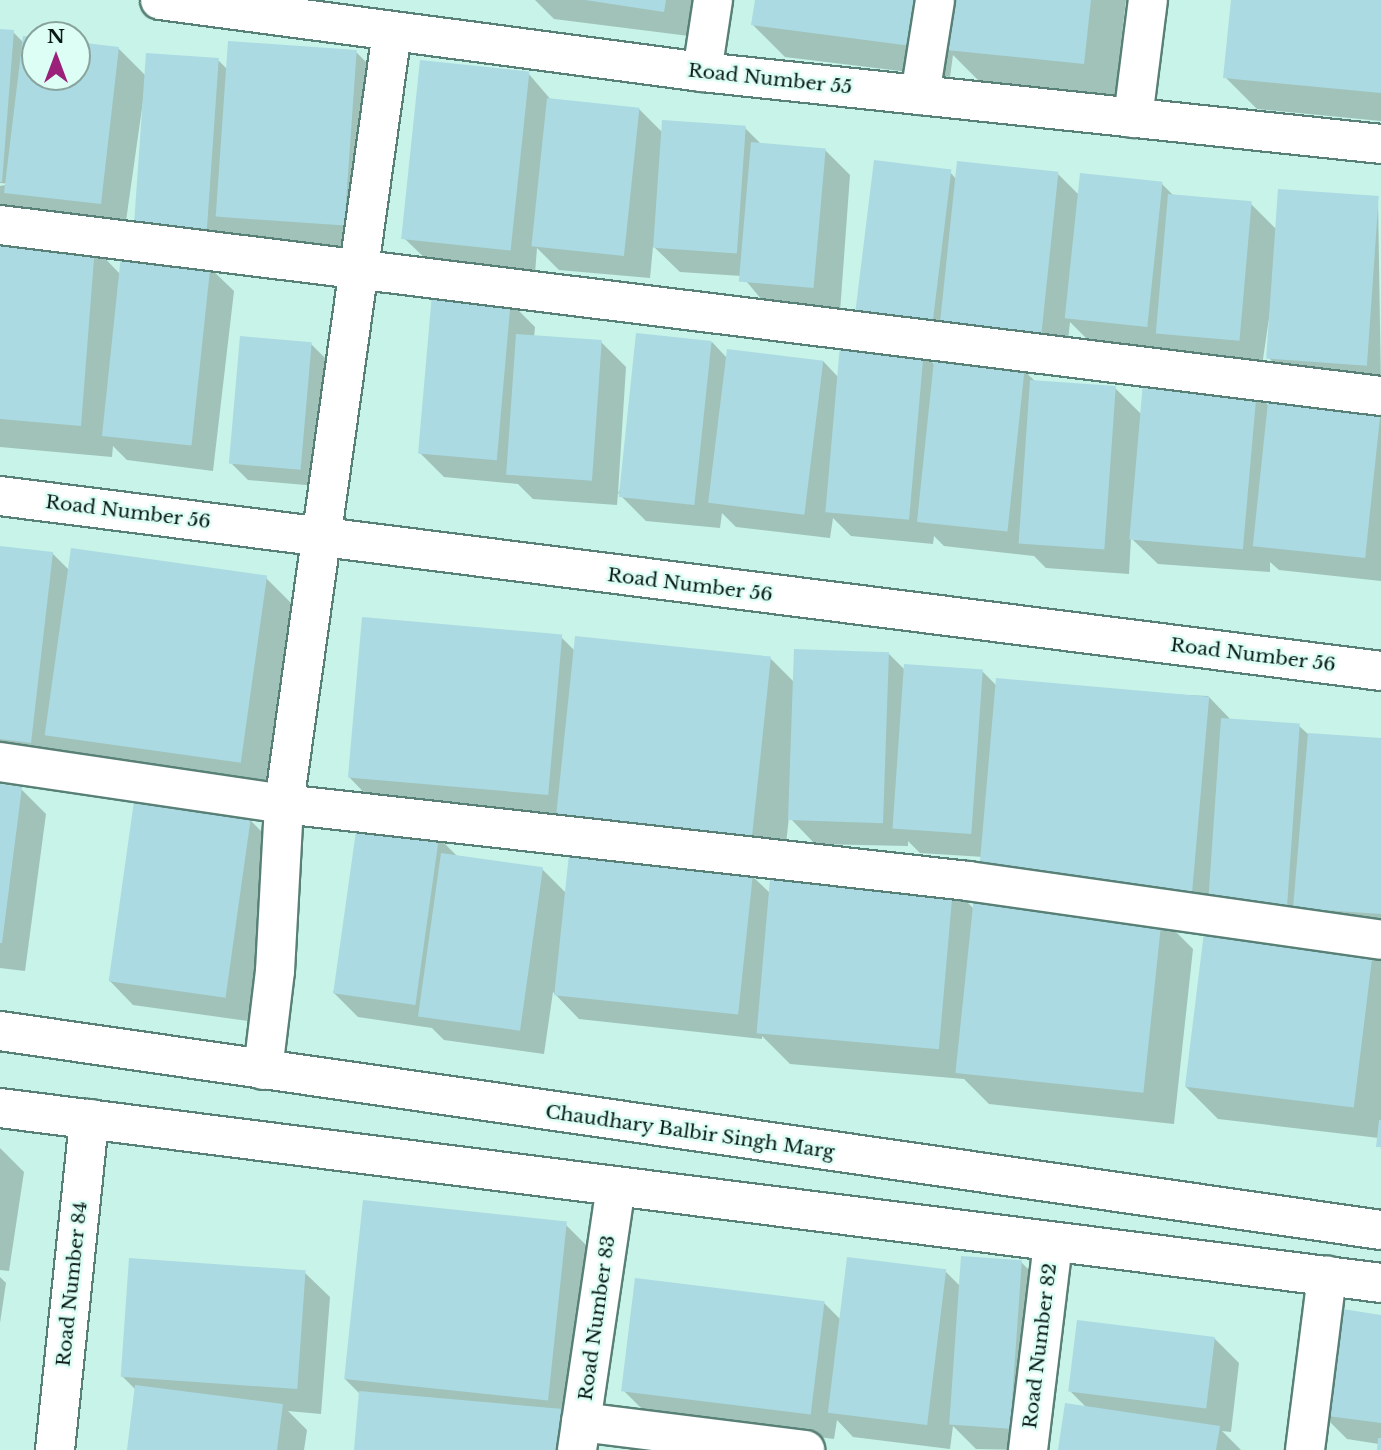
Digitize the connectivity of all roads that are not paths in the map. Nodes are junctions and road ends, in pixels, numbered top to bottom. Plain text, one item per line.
1 (160, 0) edge
2 (713, 0) edge
3 (935, 0) edge
4 (1148, 0) edge
5 (304, 10) edge
6 (392, 32) junction
7 (702, 72) junction
8 (920, 95) junction
9 (1133, 118) junction
10 (1381, 144) edge
11 (0, 225) edge
12 (358, 270) junction
13 (1381, 396) edge
14 (0, 496) edge
15 (320, 537) junction
16 (1381, 671) edge
17 (0, 762) edge
18 (284, 804) junction
19 (1381, 940) edge
20 (0, 1031) edge
21 (262, 1070) junction
22 (0, 1108) edge
23 (89, 1119) junction
24 (616, 1187) junction
25 (1381, 1230) edge
26 (1053, 1242) junction
27 (1327, 1275) junction
28 (1381, 1283) edge
29 (579, 1436) edge
30 (55, 1450) edge
31 (805, 1450) edge
32 (1028, 1450) edge
33 (1305, 1450) edge

1 - 5 street, Road Number 55
2 - 7 street
3 - 8 street
4 - 9 street
5 - 6 street, Road Number 55
6 - 7 street, Road Number 55
6 - 12 street
7 - 8 street, Road Number 55
8 - 9 street, Road Number 55
9 - 10 street, Road Number 55
11 - 12 street
12 - 13 street
12 - 15 street
14 - 15 street, Road Number 56
15 - 16 street, Road Number 56
15 - 18 street
17 - 18 street
18 - 19 street
18 - 21 street
20 - 21 street, Chaudhary Balbir Singh Marg
21 - 25 street, Chaudhary Balbir Singh Marg
22 - 23 street
23 - 24 street
23 - 30 street, Road Number 84
24 - 26 street
24 - 29 street, Road Number 83
26 - 27 street
26 - 32 street, Road Number 82
27 - 28 street
27 - 33 street
29 - 31 street

